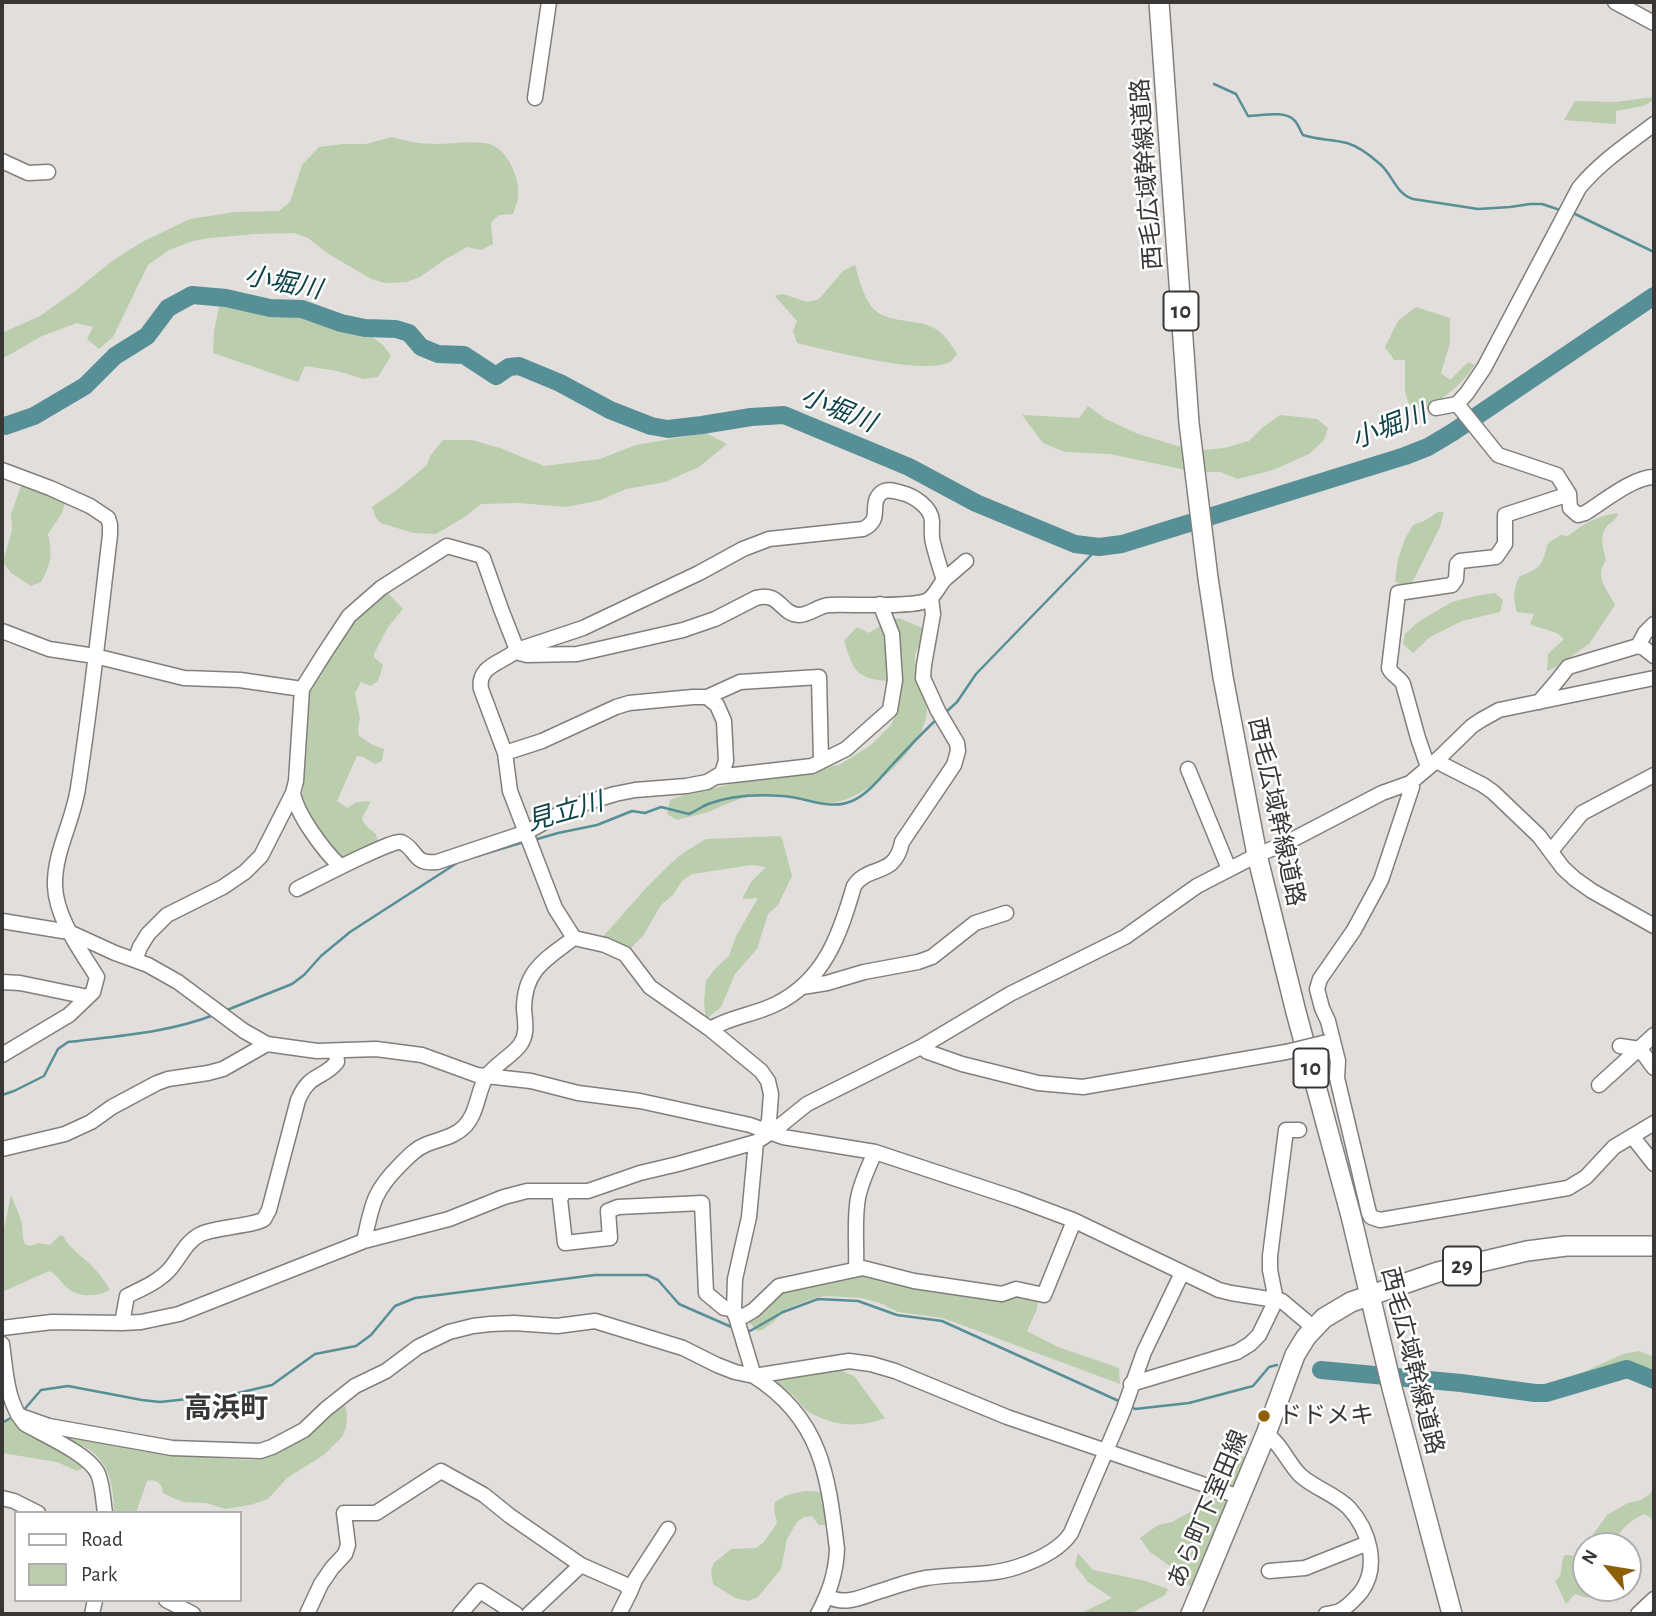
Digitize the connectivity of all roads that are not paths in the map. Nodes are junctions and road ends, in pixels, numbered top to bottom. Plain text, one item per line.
1 (549, 2) edge
2 (1159, 2) edge
3 (1615, 2) edge
4 (1654, 23) edge
5 (535, 98) dead end
6 (1654, 124) edge
7 (2, 161) edge
8 (48, 172) dead end
9 (1436, 408) dead end
10 (1466, 415) junction
11 (2, 470) edge
12 (1654, 477) edge
13 (1569, 495) junction
14 (966, 561) dead end
15 (944, 580) junction
16 (930, 598) junction
17 (880, 604) junction
18 (1654, 624) edge
19 (2, 631) edge
20 (1638, 646) junction
21 (517, 650) junction
22 (95, 656) junction
23 (1654, 656) edge
24 (1654, 678) edge
25 (302, 689) junction
26 (707, 697) junction
27 (1539, 702) junction
28 (505, 753) junction
29 (821, 761) junction
30 (1432, 764) junction
31 (1188, 769) dead end
32 (1654, 775) edge
33 (716, 777) junction
34 (1410, 783) junction
35 (293, 793) junction
36 (528, 837) junction
37 (1551, 851) junction
38 (1257, 855) junction
39 (340, 866) junction
40 (1229, 869) junction
41 (297, 889) dead end
42 (1006, 913) dead end
43 (2, 921) edge
44 (1654, 926) edge
45 (69, 932) junction
46 (574, 938) junction
47 (135, 960) junction
48 (2, 982) edge
49 (802, 987) junction
50 (88, 997) junction
51 (710, 1029) junction
52 (1654, 1035) edge
53 (1329, 1041) junction
54 (267, 1044) junction
55 (1620, 1046) dead end
56 (921, 1047) junction
57 (1640, 1049) junction
58 (336, 1051) junction
59 (2, 1055) edge
60 (1654, 1068) edge
61 (486, 1076) junction
62 (1599, 1085) dead end
63 (1654, 1123) edge
64 (1299, 1130) dead end
65 (764, 1135) junction
66 (1632, 1136) junction
67 (2, 1149) edge
68 (875, 1152) junction
69 (1654, 1164) edge
70 (564, 1192) junction
71 (1074, 1221) junction
72 (364, 1241) junction
73 (1654, 1246) edge
74 (856, 1269) junction
75 (1182, 1273) junction
76 (1371, 1294) junction
77 (1276, 1300) junction
78 (735, 1312) junction
79 (122, 1323) junction
80 (2, 1328) edge
81 (1314, 1328) junction
82 (2, 1344) edge
83 (754, 1376) junction
84 (1131, 1384) junction
85 (18, 1415) junction
86 (1266, 1433) junction
87 (1105, 1451) junction
88 (1240, 1497) junction
89 (2, 1498) edge
90 (34, 1511) edge
91 (104, 1511) edge
92 (668, 1529) dead end
93 (1368, 1544) junction
94 (581, 1565) junction
95 (1269, 1571) dead end
96 (630, 1592) junction
97 (827, 1597) junction
98 (1654, 1599) edge
99 (170, 1602) edge
100 (1190, 1610) edge
101 (194, 1614) edge
102 (307, 1614) edge
103 (460, 1614) edge
104 (516, 1614) edge
105 (529, 1614) edge
106 (619, 1614) edge
107 (818, 1614) edge
108 (1326, 1614) edge
109 (1452, 1614) edge
110 (1638, 1614) edge

1 - 5 street
2 - 38 main road, 西毛広域幹線道路 / 10
3 - 4 street
6 - 10 street
7 - 8 street
9 - 10 street
10 - 13 street
11 - 22 street
12 - 13 street
13 - 30 street
14 - 15 street
15 - 16 street
15 - 21 street
16 - 17 street
16 - 49 street
17 - 21 street
17 - 29 street
18 - 20 street
19 - 22 street
20 - 23 street
20 - 27 street
21 - 25 street
21 - 28 street
22 - 25 street
22 - 45 street
24 - 27 street
25 - 35 street
26 - 28 street
26 - 29 street
26 - 33 street
27 - 30 street
28 - 36 street
29 - 33 street
30 - 34 street
30 - 37 street
31 - 40 street
32 - 37 street
33 - 36 street
34 - 38 street
34 - 53 street
35 - 39 street
35 - 47 street
36 - 39 street
36 - 46 street
37 - 44 street
38 - 40 street
38 - 76 main road, 西毛広域幹線道路 / 10
39 - 41 street
40 - 56 street
42 - 49 street
43 - 45 street
45 - 47 street
45 - 50 street
46 - 51 street
46 - 61 street
47 - 54 street
48 - 50 street
49 - 51 street
50 - 59 street
51 - 65 street
52 - 57 street
53 - 56 street, bridge
53 - 66 street
54 - 58 street
54 - 67 street
55 - 57 street
56 - 65 street
57 - 60 street
57 - 62 street
58 - 61 street
58 - 79 street
61 - 65 street
61 - 72 street
63 - 66 street
64 - 77 street
65 - 68 street
65 - 70 street
65 - 78 street
66 - 69 street
68 - 71 street
68 - 74 street
70 - 72 street
70 - 78 street
71 - 74 street
71 - 75 street
72 - 79 street
73 - 76 main road, あら町下室田線 / 29
74 - 78 street
75 - 77 street
75 - 84 street
76 - 81 main road, あら町下室田線 / 29
76 - 109 main road, 西毛広域幹線道路 / 10
77 - 81 street
77 - 84 street
78 - 83 street
79 - 80 street
81 - 86 main road, あら町下室田線 / 29
82 - 85 street
83 - 85 street
83 - 87 street
83 - 97 street
84 - 87 street
85 - 91 street
86 - 88 main road, あら町下室田線 / 29
86 - 93 street
87 - 88 street
87 - 97 street
88 - 100 main road, あら町下室田線 / 29
89 - 90 street
92 - 96 street
93 - 95 street
93 - 108 street
94 - 96 street
94 - 102 street
94 - 105 street
96 - 106 street
97 - 107 street
98 - 110 street
99 - 101 street
103 - 104 street

